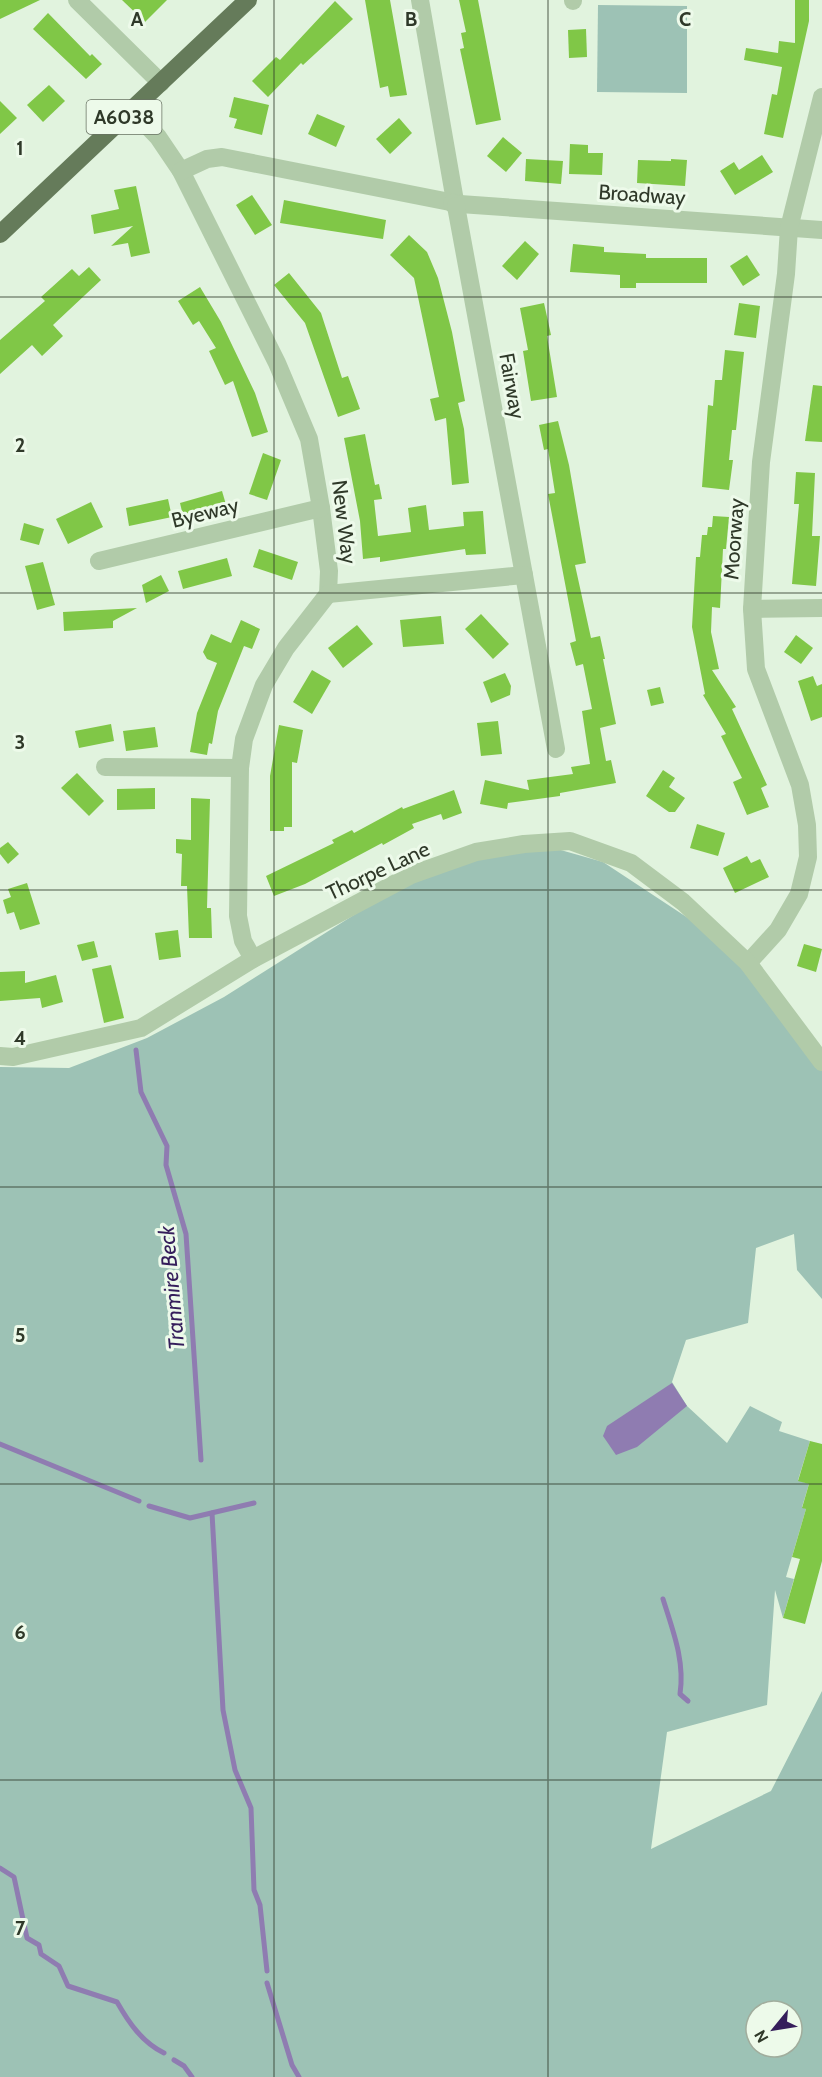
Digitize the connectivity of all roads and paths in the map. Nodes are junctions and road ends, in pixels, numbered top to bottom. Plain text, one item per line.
1 (77, 0) edge
2 (248, 0) edge
3 (420, 0) edge
4 (161, 83) junction
5 (822, 97) edge
6 (132, 110) junction
7 (181, 171) junction
8 (456, 204) junction
9 (789, 228) junction
10 (822, 230) edge
11 (0, 234) edge
12 (321, 508) junction
13 (99, 561) dead end
14 (524, 575) junction
15 (328, 594) junction
16 (822, 608) edge
17 (752, 609) junction
18 (556, 749) dead end
19 (105, 767) dead end
20 (240, 768) junction
21 (254, 959) junction
22 (748, 963) junction
23 (0, 1056) edge
24 (822, 1062) edge

1 - 4 street
2 - 4 main road, A6038
3 - 8 street, Fairway
4 - 6 main road, A6038
5 - 9 street, Moorway
6 - 7 street, New Way
6 - 11 main road, A6038
7 - 8 street, Broadway
7 - 12 street, New Way
8 - 9 street, Broadway
8 - 14 street, Fairway
9 - 10 street, Broadway
9 - 17 street, Moorway
12 - 13 street, Byeway
12 - 15 street, New Way
14 - 15 street
14 - 18 street, Fairway
15 - 20 street, New Way
16 - 17 street
17 - 22 street, Moorway
19 - 20 street
20 - 21 street, New Way
21 - 22 street, Thorpe Lane
21 - 23 street, Thorpe Lane
22 - 24 street, Thorpe Lane

